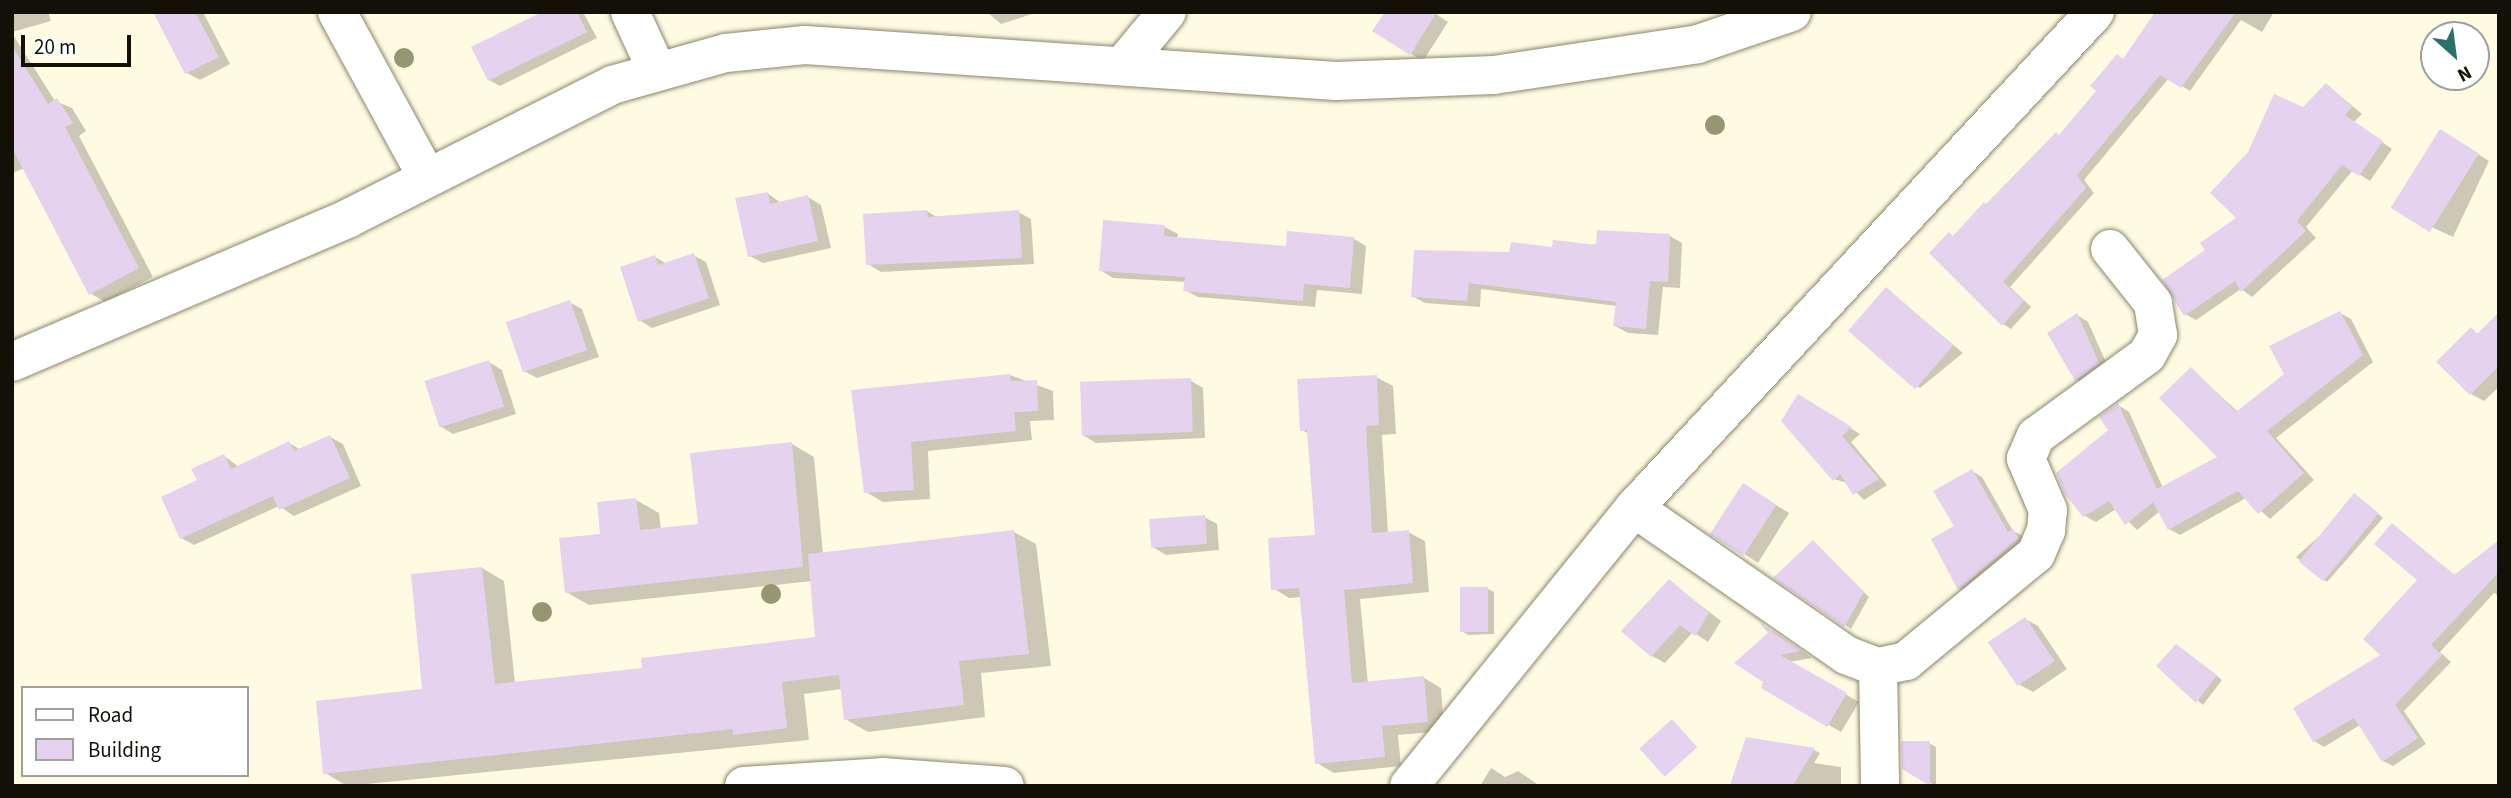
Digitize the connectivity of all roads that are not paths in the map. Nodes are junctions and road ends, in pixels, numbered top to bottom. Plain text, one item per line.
1 (337, 12) edge
2 (630, 12) edge
3 (1167, 12) edge
4 (1793, 12) edge
5 (2090, 14) edge
6 (1124, 64) junction
7 (657, 71) junction
8 (427, 177) junction
9 (2110, 249) dead end
10 (13, 359) edge
11 (1634, 508) junction
12 (1878, 667) junction
13 (744, 786) edge
14 (1005, 786) edge
15 (1409, 786) edge
16 (1880, 786) edge

1 - 8 street
2 - 7 street
3 - 6 street
4 - 6 street
5 - 11 street
6 - 7 street
7 - 8 street
8 - 10 street
9 - 12 street
11 - 12 street
11 - 15 street
12 - 16 street
13 - 14 street

